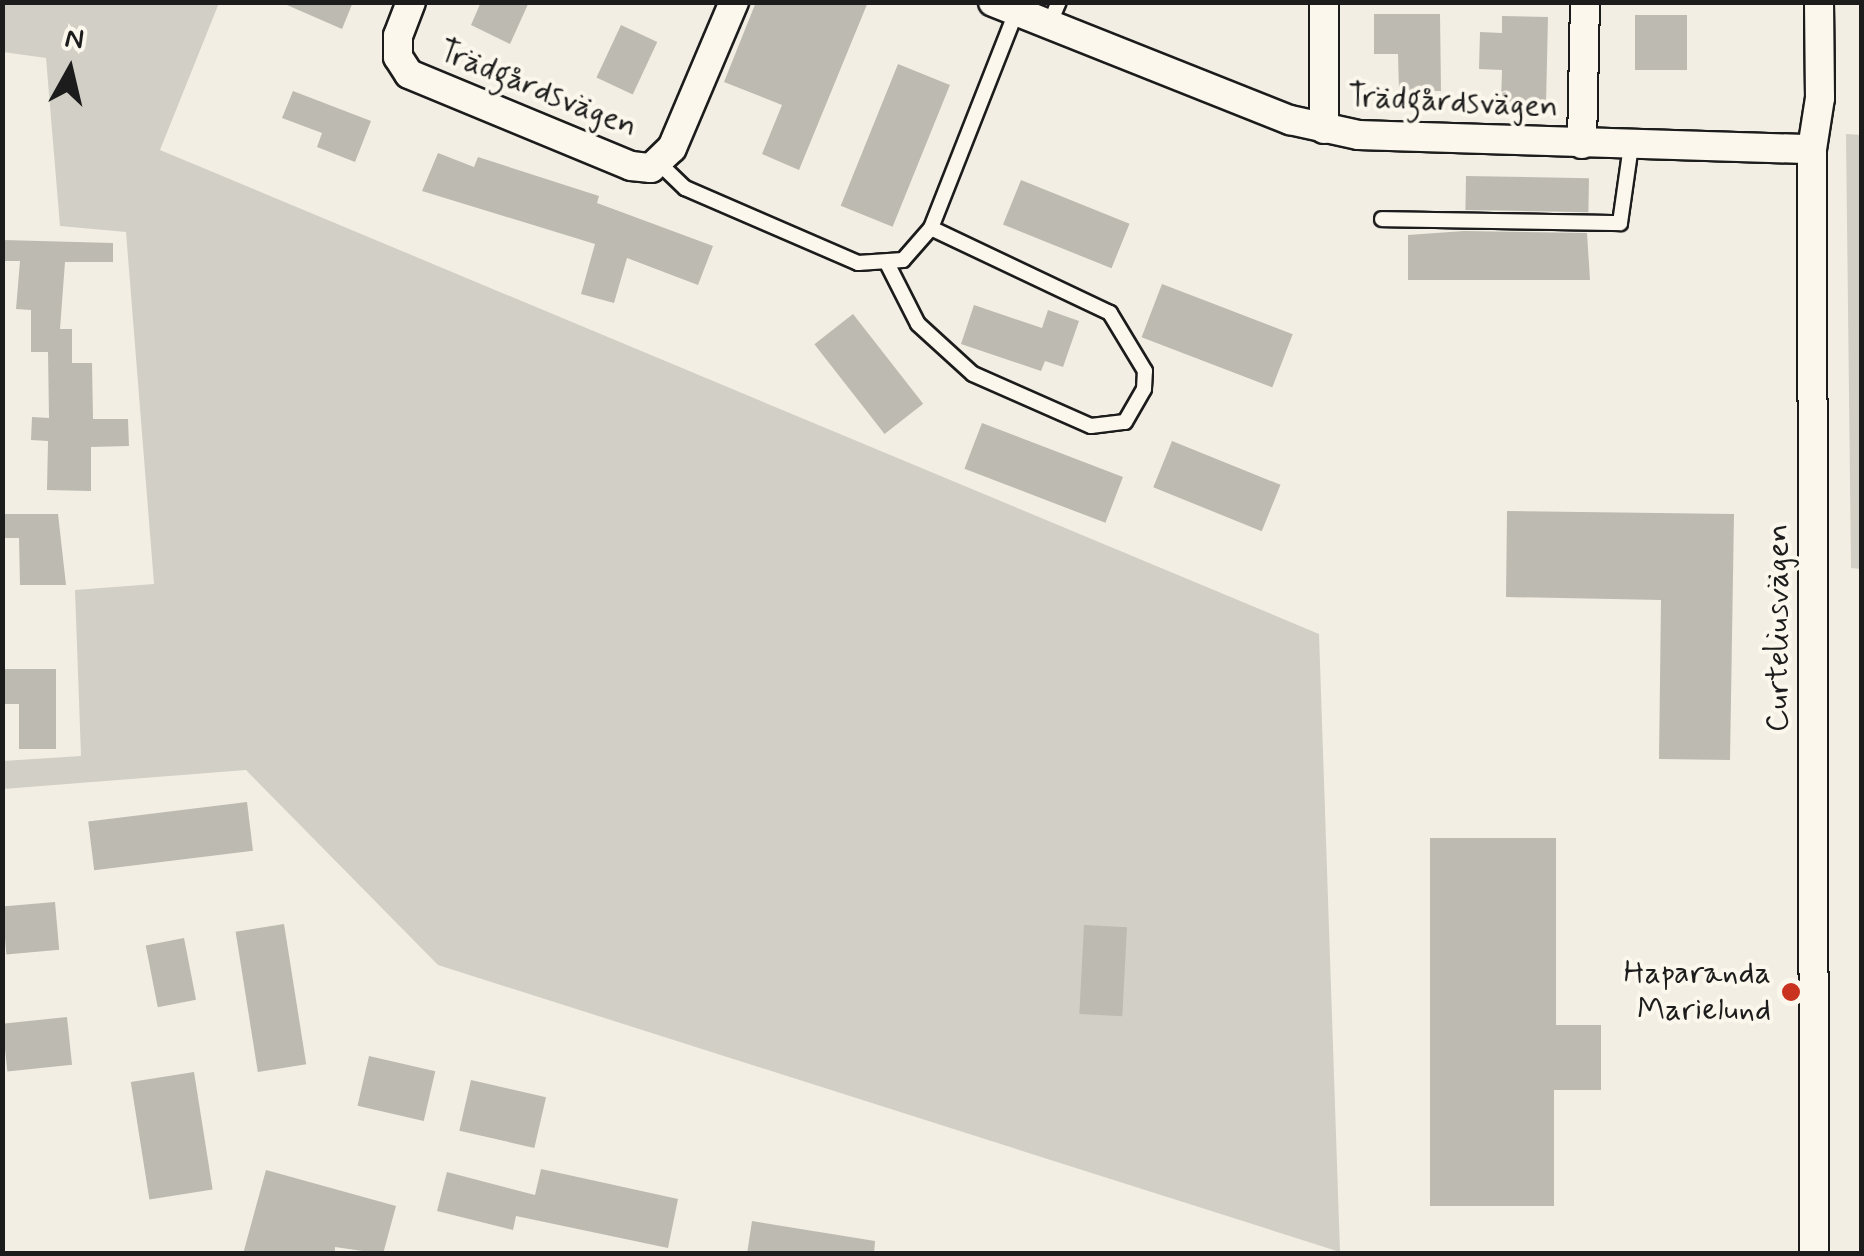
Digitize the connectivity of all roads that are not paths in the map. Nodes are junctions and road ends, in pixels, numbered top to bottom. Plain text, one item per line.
1 (412, 2) edge
2 (734, 2) edge
3 (1324, 2) edge
4 (1584, 2) edge
5 (1819, 2) edge
6 (1005, 7) edge
7 (1054, 14) edge
8 (1324, 128) junction
9 (1582, 144) junction
10 (1631, 146) junction
11 (1812, 148) junction
12 (660, 164) junction
13 (1382, 219) dead end
14 (931, 228) junction
15 (886, 263) junction
16 (1814, 1254) edge

1 - 12 street, Trädgårdsvägen
2 - 12 street, Trädgårdsvägen
3 - 8 street
4 - 9 street
5 - 11 street, Curteliusvägen
6 - 7 street, Trädgårdsvägen
6 - 14 lane
7 - 8 street, Trädgårdsvägen
8 - 9 street, Trädgårdsvägen
9 - 10 street, Trädgårdsvägen
10 - 11 street, Trädgårdsvägen
10 - 13 lane
11 - 16 street, Curteliusvägen
12 - 15 lane
14 - 15 lane
14 - 15 lane

